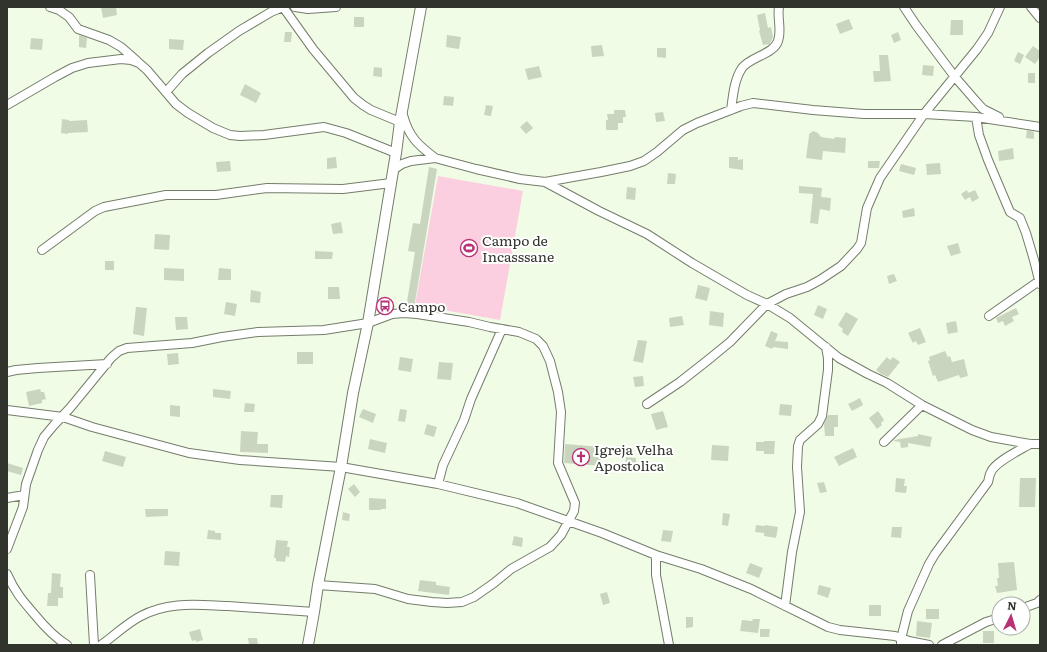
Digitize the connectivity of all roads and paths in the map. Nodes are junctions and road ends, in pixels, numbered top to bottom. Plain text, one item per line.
1 (50, 7) edge
2 (283, 7) edge
3 (295, 7) edge
4 (336, 7) edge
5 (421, 7) edge
6 (779, 7) edge
7 (904, 7) edge
8 (1000, 7) edge
9 (1031, 7) edge
10 (1040, 18) edge
11 (139, 63) junction
12 (955, 77) junction
13 (166, 92) junction
14 (7, 105) edge
15 (731, 110) junction
16 (924, 114) junction
17 (976, 116) junction
18 (401, 118) junction
19 (1005, 120) junction
20 (1040, 127) edge
21 (396, 153) junction
22 (435, 158) junction
23 (393, 170) junction
24 (544, 182) junction
25 (391, 183) junction
26 (42, 250) dead end
27 (1040, 283) edge
28 (767, 304) junction
29 (988, 316) dead end
30 (368, 323) junction
31 (502, 329) junction
32 (826, 347) junction
33 (107, 364) junction
34 (7, 372) edge
35 (647, 404) dead end
36 (922, 405) junction
37 (7, 410) edge
38 (63, 416) junction
39 (884, 442) dead end
40 (1030, 444) junction
41 (1040, 444) edge
42 (341, 467) junction
43 (438, 484) junction
44 (24, 495) junction
45 (7, 498) edge
46 (568, 522) junction
47 (7, 549) edge
48 (656, 555) junction
49 (7, 574) edge
50 (90, 575) dead end
51 (318, 585) junction
52 (1040, 600) edge
53 (1031, 605) edge
54 (785, 606) junction
55 (314, 612) junction
56 (991, 620) edge
57 (901, 642) edge
58 (67, 645) edge
59 (94, 645) edge
60 (101, 645) edge
61 (308, 645) edge
62 (670, 645) edge
63 (929, 645) edge
64 (942, 645) edge

1 - 11 street
2 - 13 street
2 - 18 street
3 - 4 street
5 - 18 street
6 - 15 street
7 - 12 street
8 - 12 street
9 - 10 street
11 - 13 street
11 - 14 street
12 - 16 street
12 - 19 street
13 - 21 street
15 - 16 street
15 - 24 street
16 - 17 street
16 - 28 street
17 - 19 street
17 - 27 street
18 - 21 street
18 - 22 street
19 - 20 street
21 - 23 street
22 - 23 street
22 - 24 street
23 - 25 street
24 - 28 street
25 - 26 street
25 - 30 street
27 - 29 street
28 - 32 street
28 - 35 street
30 - 31 street
30 - 33 street
30 - 42 street
31 - 43 street
31 - 46 street
32 - 36 street
32 - 54 street
33 - 34 street
33 - 38 street
36 - 39 street
36 - 40 street
37 - 38 street
38 - 42 street
38 - 44 street
40 - 41 street
40 - 57 street
42 - 43 street
42 - 51 street
43 - 46 street
44 - 45 street
44 - 47 street
46 - 48 street
46 - 51 street
48 - 54 street
48 - 62 street
49 - 58 street
50 - 59 street
51 - 55 street
52 - 53 street
54 - 57 street
55 - 60 street
55 - 61 street
56 - 64 street
57 - 63 street

